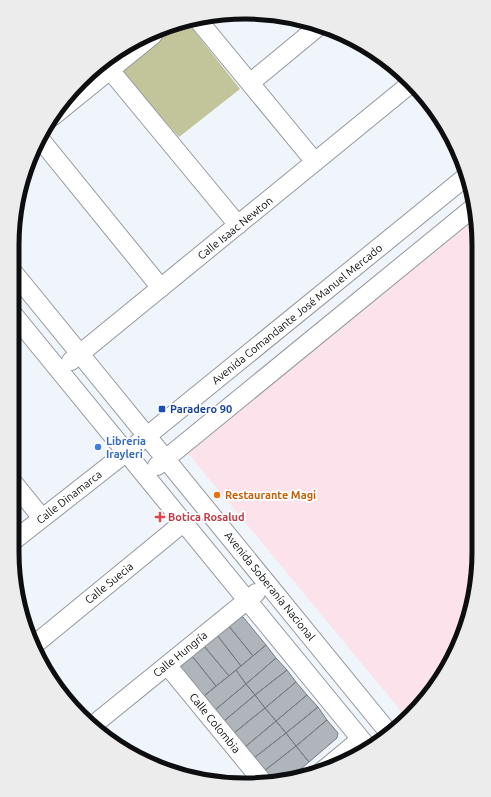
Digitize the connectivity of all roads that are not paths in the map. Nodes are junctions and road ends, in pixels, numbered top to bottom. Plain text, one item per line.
1 (201, 23) edge
2 (314, 30) edge
3 (137, 46) edge
4 (108, 67) edge
5 (250, 83) junction
6 (408, 87) edge
7 (74, 97) edge
8 (43, 143) edge
9 (315, 162) junction
10 (462, 180) edge
11 (469, 211) edge
12 (238, 225) junction
13 (19, 279) edge
14 (162, 288) junction
15 (19, 321) edge
16 (80, 354) junction
17 (60, 370) junction
18 (147, 436) junction
19 (126, 452) junction
20 (165, 458) junction
21 (145, 475) junction
22 (19, 490) edge
23 (42, 518) junction
24 (184, 522) junction
25 (19, 536) edge
26 (267, 583) junction
27 (247, 600) junction
28 (38, 642) edge
29 (167, 665) junction
30 (96, 722) edge
31 (386, 729) edge
32 (365, 744) edge
33 (260, 778) edge

1 - 5 street
2 - 5 street
3 - 4 street
4 - 7 street
4 - 12 street
5 - 9 street
6 - 9 street, Calle Isaac Newton
8 - 14 street
9 - 12 street, Calle Isaac Newton
10 - 18 street, Avenida Comandante José Manuel Mercado
11 - 20 street
12 - 14 street, Calle Isaac Newton
13 - 16 street, Avenida Soberanía Nacional
14 - 16 street, Calle Isaac Newton
15 - 17 street
16 - 17 street, Calle Isaac Newton
16 - 18 street, Avenida Soberanía Nacional
17 - 19 street
18 - 19 street, Avenida Comandante José Manuel Mercado
18 - 20 street, Avenida Soberanía Nacional
19 - 21 street
19 - 23 street, Calle Dinamarca
20 - 21 street
20 - 26 street, Avenida Soberanía Nacional
21 - 24 street
22 - 23 street
23 - 25 street, Calle Dinamarca
24 - 27 street
24 - 28 street, Calle Suecia
26 - 27 street, Calle Hungría
26 - 31 street, Avenida Soberanía Nacional
27 - 29 street, Calle Hungría
27 - 32 street
29 - 30 street, Calle Hungría
29 - 33 street, Calle Colombia

